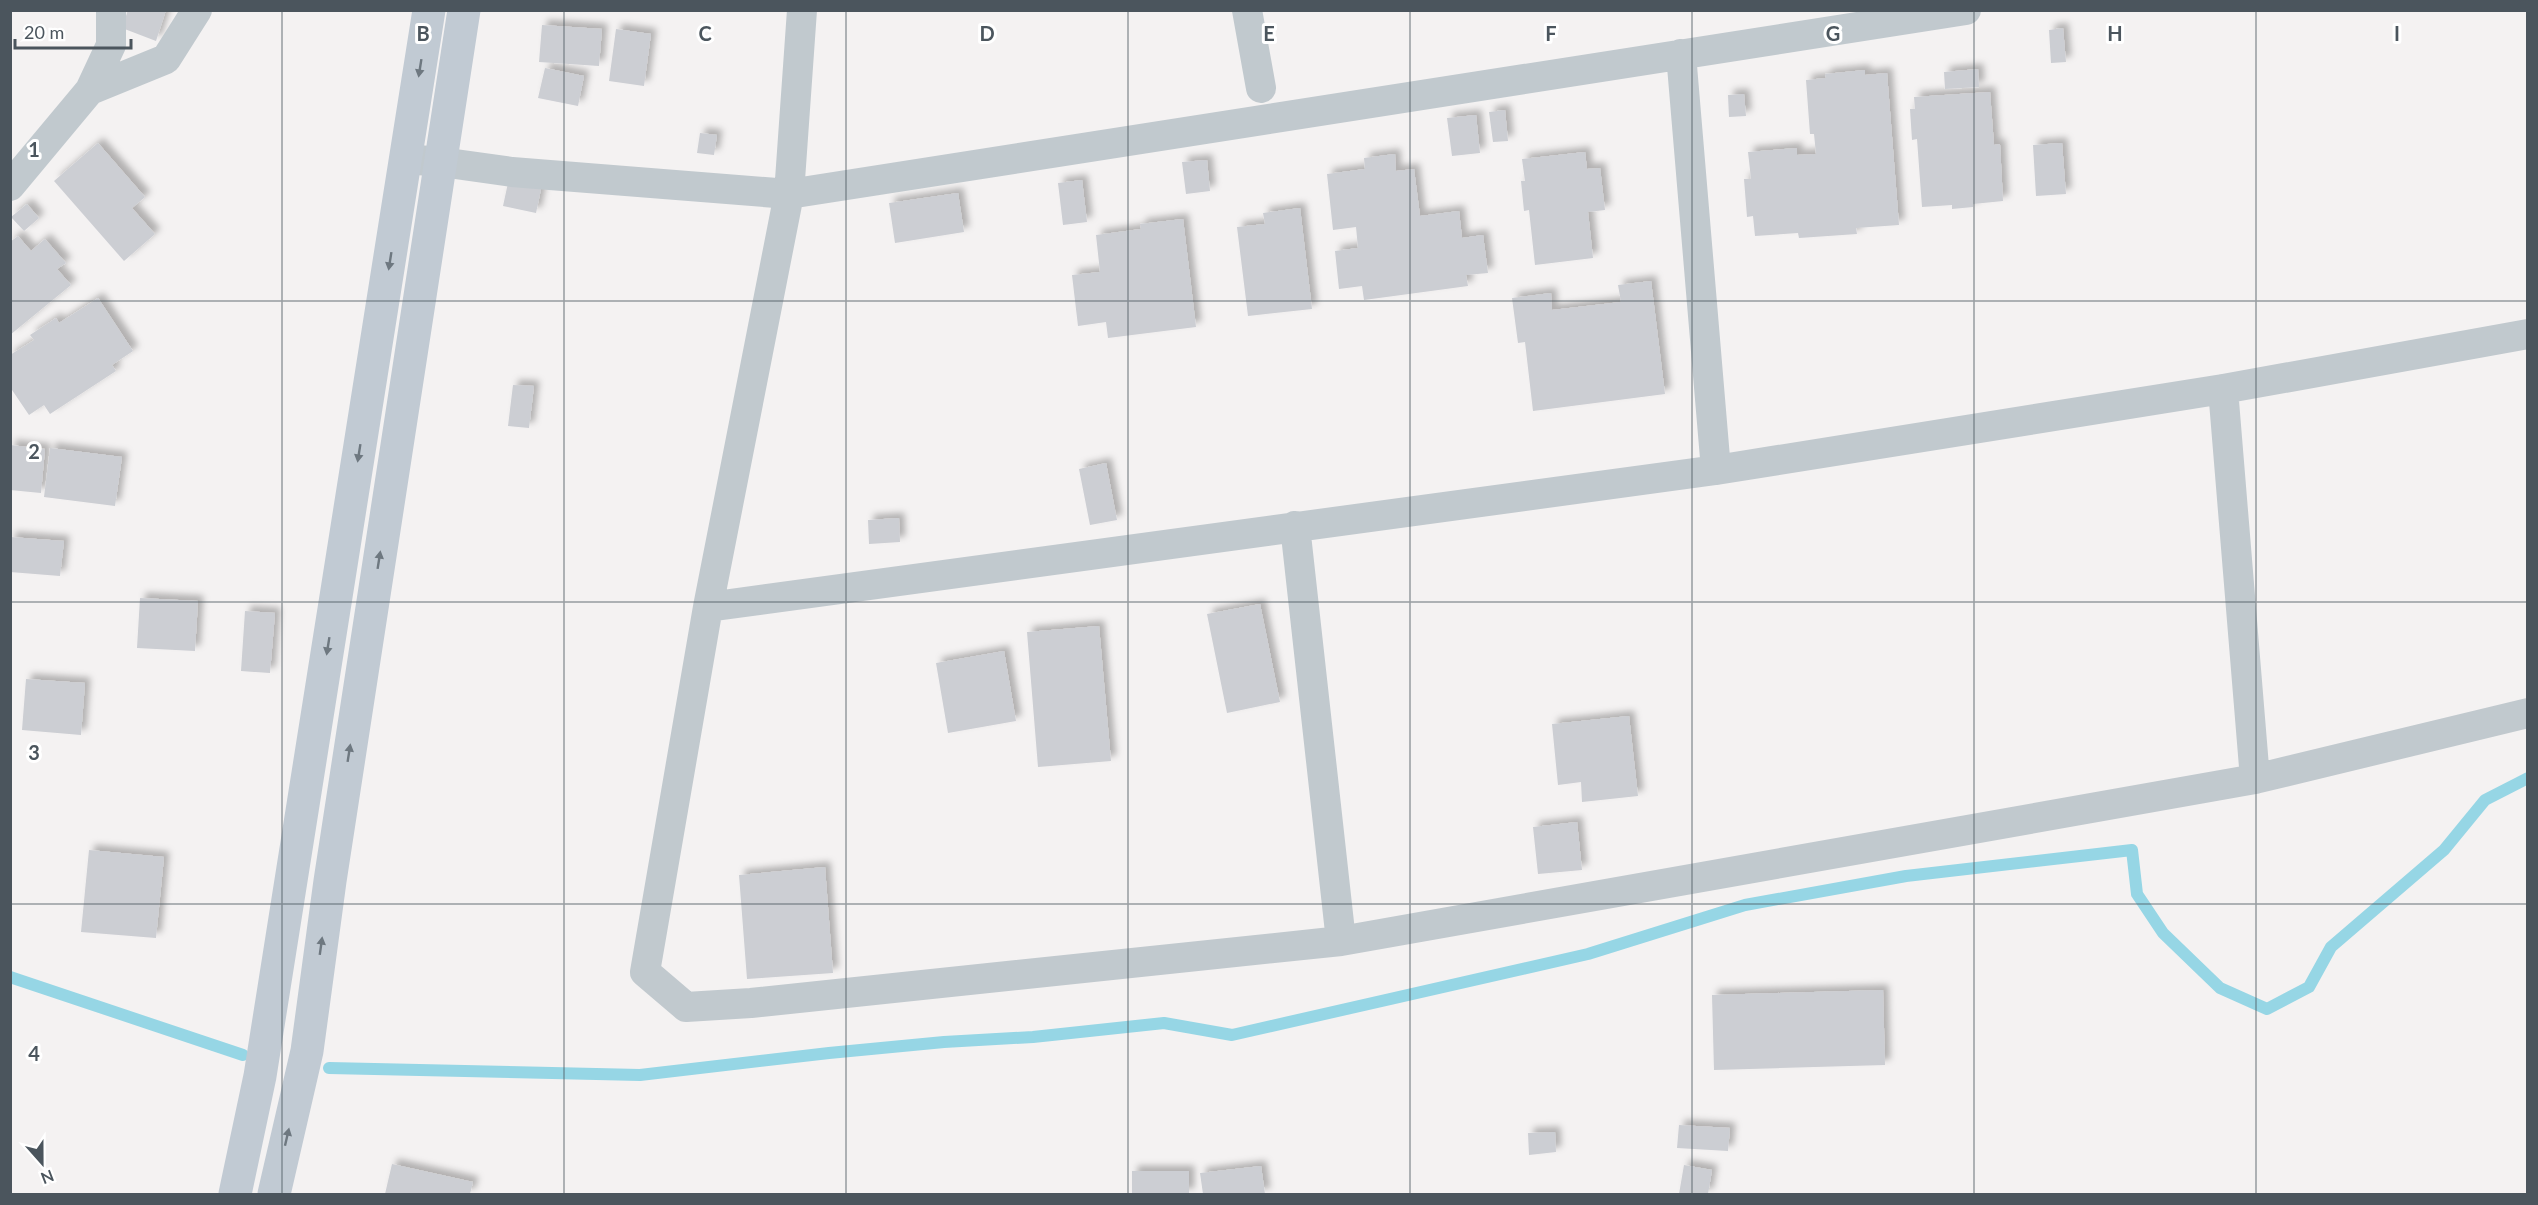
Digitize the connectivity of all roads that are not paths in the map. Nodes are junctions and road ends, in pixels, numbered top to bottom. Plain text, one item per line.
1 (111, 10) edge
2 (197, 10) edge
3 (429, 10) edge
4 (464, 10) edge
5 (802, 10) edge
6 (1247, 10) edge
7 (1966, 10) edge
8 (1681, 54) junction
9 (1261, 88) dead end
10 (90, 90) junction
11 (406, 159) junction
12 (441, 162) junction
13 (10, 186) edge
14 (789, 194) junction
15 (2528, 334) edge
16 (2223, 389) junction
17 (1716, 470) junction
18 (1295, 526) junction
19 (708, 607) junction
20 (2528, 713) edge
21 (2255, 779) junction
22 (1341, 940) junction
23 (235, 1194) edge
24 (274, 1194) edge

1 - 10 street
2 - 10 street
3 -> 11 main road
4 - 12 main road
5 - 14 street
6 - 9 street
7 - 8 street
8 - 14 street
8 - 17 street
10 - 13 street
11 - 12 street
11 -> 23 main road
12 - 14 street
24 -> 12 main road
14 - 19 street
15 - 16 street
16 - 17 street
16 - 21 street
17 - 18 street
18 - 19 street
18 - 22 street
19 - 22 street
20 - 21 street
21 - 22 street

